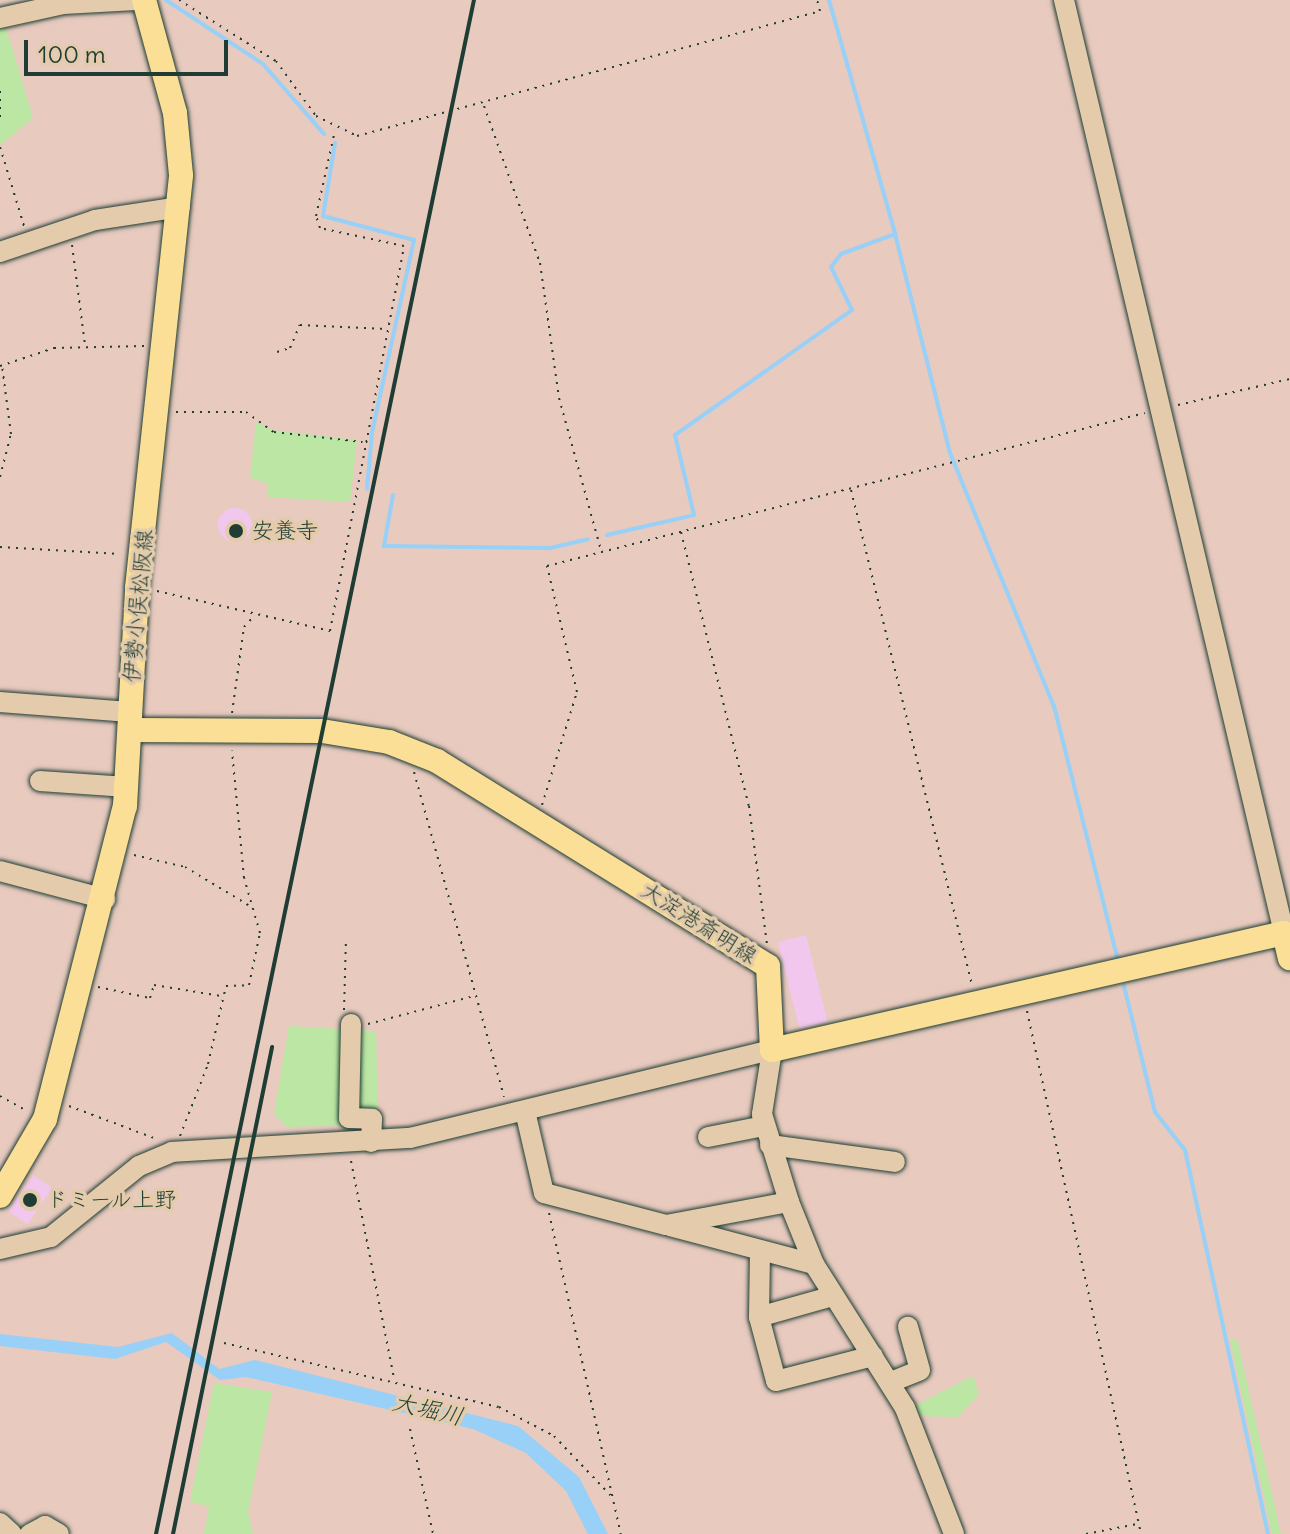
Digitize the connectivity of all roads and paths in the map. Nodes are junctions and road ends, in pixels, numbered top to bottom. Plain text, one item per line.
1 (136, 0) edge
2 (144, 0) edge
3 (179, 0) edge
4 (817, 0) edge
5 (1064, 0) edge
6 (0, 18) edge
7 (0, 91) edge
8 (484, 105) junction
9 (0, 120) edge
10 (335, 130) junction
11 (0, 147) edge
12 (180, 207) junction
13 (69, 228) junction
14 (31, 240) junction
15 (0, 252) edge
16 (387, 330) junction
17 (85, 345) junction
18 (165, 348) junction
19 (277, 352) dead end
20 (1, 366) edge
21 (1290, 379) edge
22 (1161, 409) junction
23 (158, 411) junction
24 (363, 442) junction
25 (0, 477) edge
26 (851, 489) junction
27 (680, 530) junction
28 (0, 547) edge
29 (601, 550) junction
30 (141, 557) junction
31 (137, 588) junction
32 (254, 616) junction
33 (0, 702) edge
34 (130, 721) junction
35 (230, 732) junction
36 (407, 748) junction
37 (40, 781) dead end
38 (127, 787) junction
39 (537, 822) junction
40 (118, 851) junction
41 (0, 871) edge
42 (105, 899) junction
43 (249, 905) junction
44 (1287, 932) edge
45 (346, 940) dead end
46 (1290, 958) edge
47 (768, 966) junction
48 (81, 984) junction
49 (475, 995) junction
50 (1024, 995) junction
51 (222, 997) junction
52 (977, 1005) junction
53 (351, 1024) junction
54 (772, 1050) junction
55 (0, 1096) edge
56 (48, 1109) junction
57 (517, 1113) junction
58 (767, 1136) junction
59 (708, 1137) dead end
60 (371, 1142) junction
61 (347, 1143) junction
62 (172, 1152) junction
63 (895, 1162) dead end
64 (544, 1193) junction
65 (0, 1196) edge
66 (789, 1202) junction
67 (666, 1225) junction
68 (0, 1249) edge
69 (760, 1252) junction
70 (814, 1264) junction
71 (833, 1296) junction
72 (759, 1317) junction
73 (908, 1327) dead end
74 (224, 1343) dead end
75 (873, 1356) junction
76 (394, 1379) junction
77 (891, 1382) junction
78 (410, 1429) dead end
79 (613, 1498) junction
80 (0, 1523) edge
81 (1139, 1523) junction
82 (12, 1534) edge
83 (30, 1534) edge
84 (59, 1534) edge
85 (433, 1534) edge
86 (621, 1534) edge
87 (954, 1534) edge
88 (1086, 1534) edge
89 (1141, 1534) edge

1 - 6 street
2 - 12 main road, 伊勢小俣松阪線
3 - 10 path
4 - 8 path
5 - 22 street
7 - 9 path
8 - 10 path
8 - 29 path
10 - 16 path
11 - 14 path
12 - 13 street
12 - 18 main road, 伊勢小俣松阪線
13 - 14 street
13 - 17 path
14 - 15 street
16 - 19 path
16 - 24 path
17 - 18 path
17 - 20 path
18 - 23 main road, 伊勢小俣松阪線
20 - 25 path
21 - 22 path
22 - 26 path
22 - 44 street
23 - 24 path
23 - 30 main road, 伊勢小俣松阪線
24 - 32 path
26 - 27 path
26 - 52 path
27 - 29 path
27 - 47 path
28 - 30 path
29 - 39 path
30 - 31 main road, 伊勢小俣松阪線
31 - 32 path
31 - 34 main road, 伊勢小俣松阪線
32 - 35 path
33 - 34 street
34 - 35 main road, 大淀港斎明線
34 - 38 main road, 伊勢小俣松阪線
35 - 36 main road, 大淀港斎明線
35 - 43 path
36 - 39 main road, 大淀港斎明線
36 - 49 path
37 - 38 street
38 - 40 main road, 伊勢小俣松阪線
39 - 47 main road, 大淀港斎明線
40 - 42 main road, 伊勢小俣松阪線
40 - 43 path
41 - 42 street
42 - 48 main road, 伊勢小俣松阪線
43 - 51 path
44 - 46 main road
44 - 50 main road
45 - 53 path
47 - 54 main road, 大淀港斎明線
48 - 51 path
48 - 56 main road, 伊勢小俣松阪線
49 - 53 path
49 - 57 path
50 - 52 main road
50 - 81 path
51 - 62 path
52 - 54 main road
53 - 60 street
54 - 57 street
54 - 58 street
55 - 56 path
56 - 62 path
56 - 65 main road, 伊勢小俣松阪線
57 - 60 street
57 - 64 street
58 - 59 street
58 - 63 street
58 - 66 street
60 - 61 street
61 - 62 street
61 - 76 path
62 - 68 street
64 - 67 street
64 - 79 path
66 - 67 street
66 - 70 street
67 - 69 street
69 - 70 street
69 - 72 street
70 - 71 street
71 - 72 street
71 - 75 street
72 - 75 street
73 - 77 street
74 - 76 path
75 - 77 street
76 - 79 path
77 - 87 street
78 - 85 path
79 - 86 path
80 - 82 street
81 - 88 path
81 - 89 path
83 - 84 street

